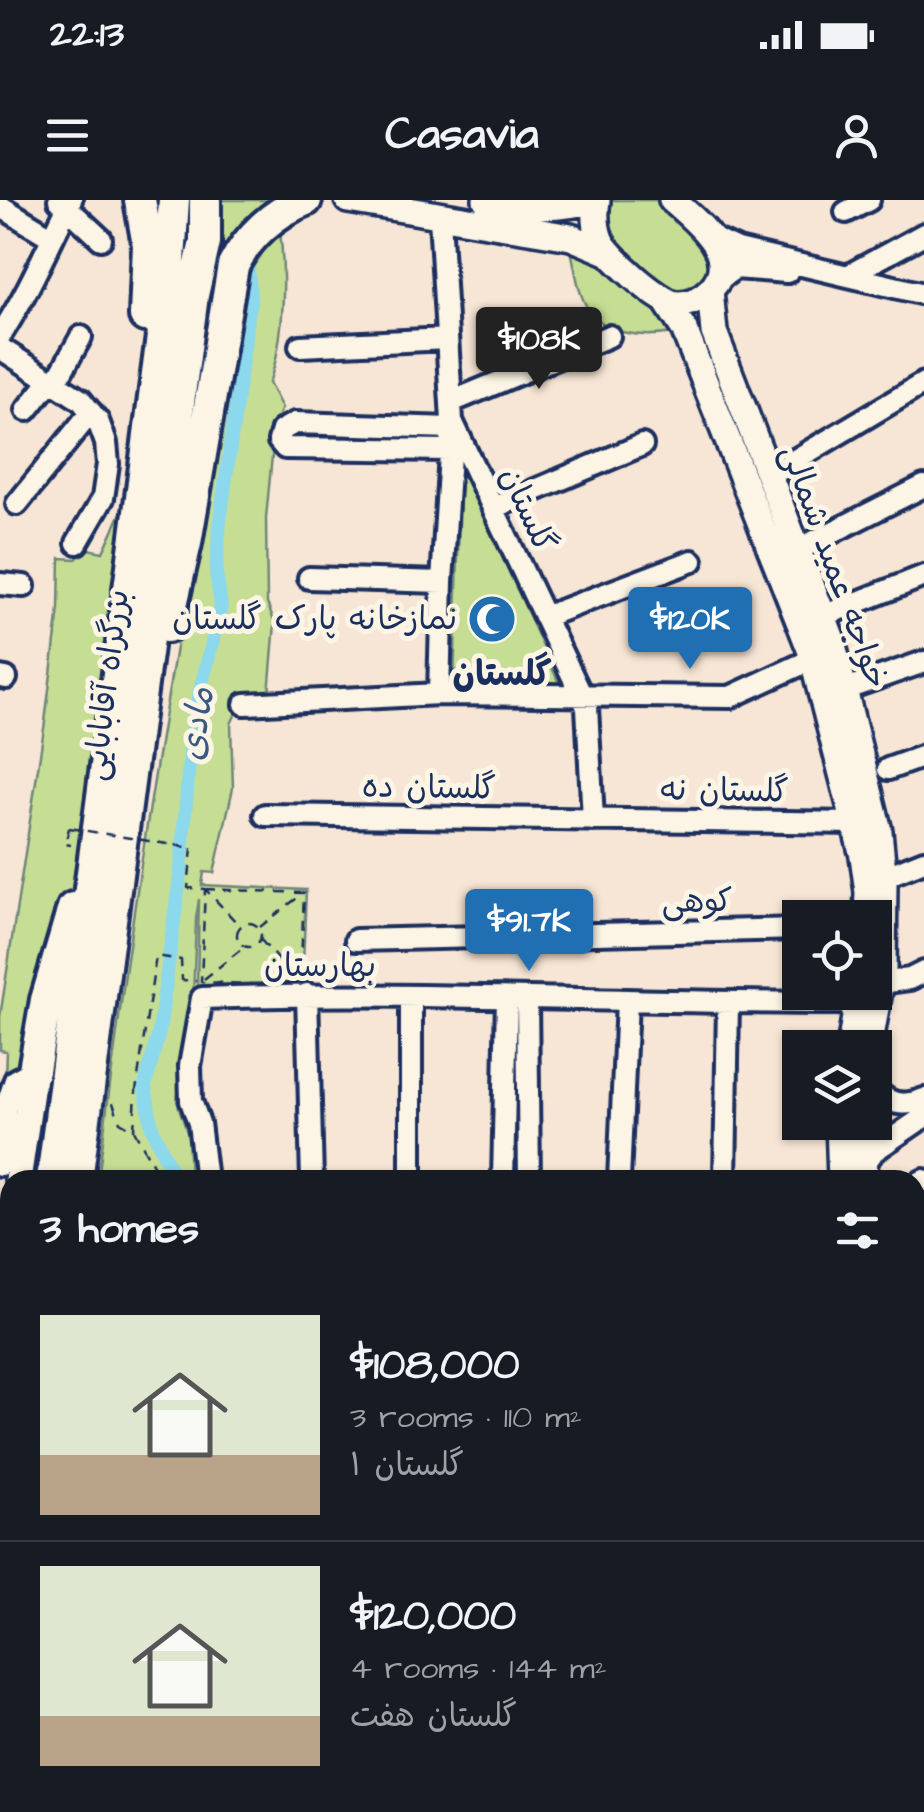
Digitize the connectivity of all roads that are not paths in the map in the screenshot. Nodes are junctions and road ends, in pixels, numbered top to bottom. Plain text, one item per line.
1 (140, 200) edge
2 (174, 200) edge
3 (205, 200) edge
4 (306, 200) edge
5 (348, 200) edge
6 (486, 200) edge
7 (672, 200) edge
8 (869, 200) edge
9 (66, 202) edge
10 (588, 202) edge
11 (0, 206) edge
12 (846, 212) dead end
13 (440, 217) junction
14 (924, 234) edge
15 (51, 237) junction
16 (571, 237) junction
17 (712, 238) junction
18 (102, 239) dead end
19 (607, 252) junction
20 (849, 276) junction
21 (713, 286) junction
22 (924, 294) edge
23 (666, 301) junction
24 (714, 332) junction
25 (0, 336) edge
26 (608, 336) dead end
27 (81, 337) dead end
28 (447, 339) junction
29 (687, 339) junction
30 (300, 346) dead end
31 (0, 348) edge
32 (52, 383) junction
33 (924, 383) edge
34 (27, 410) dead end
35 (90, 412) junction
36 (451, 425) junction
37 (642, 445) dead end
38 (768, 476) junction
39 (924, 486) edge
40 (17, 504) dead end
41 (493, 508) junction
42 (78, 542) dead end
43 (798, 550) junction
44 (134, 553) junction
45 (692, 561) dead end
46 (924, 576) edge
47 (309, 578) dead end
48 (442, 582) junction
49 (0, 584) edge
50 (24, 586) dead end
51 (823, 616) junction
52 (544, 617) junction
53 (924, 662) edge
54 (802, 664) dead end
55 (846, 689) junction
56 (439, 694) junction
57 (582, 698) junction
58 (246, 704) dead end
59 (924, 756) edge
60 (888, 768) dead end
61 (128, 795) junction
62 (264, 815) dead end
63 (593, 820) junction
64 (864, 829) junction
65 (83, 831) junction
66 (924, 861) edge
67 (884, 877) junction
68 (868, 900) edge
69 (880, 900) edge
70 (782, 929) edge
71 (356, 940) dead end
72 (924, 972) edge
73 (892, 985) edge
74 (304, 990) junction
75 (411, 996) junction
76 (517, 998) junction
77 (782, 1000) edge
78 (628, 1001) junction
79 (728, 1004) junction
80 (34, 1070) junction
81 (924, 1099) edge
82 (892, 1102) edge
83 (924, 1117) edge
84 (845, 1140) edge
85 (860, 1140) edge
86 (0, 1165) edge
87 (19, 1170) edge
88 (53, 1170) edge
89 (78, 1170) edge
90 (205, 1170) edge
91 (312, 1170) edge
92 (411, 1170) edge
93 (504, 1170) edge
94 (527, 1170) edge
95 (620, 1170) edge
96 (725, 1170) edge
97 (855, 1170) edge
98 (858, 1170) edge
99 (861, 1170) edge

1 - 44 highway
2 - 44 highway, بزرگراه آقابابایی
3 - 61 highway, بزرگراه آقابابایی
4 - 61 highway
5 - 13 main road
6 - 10 main road
7 - 17 main road
8 - 12 street
9 - 15 street
9 - 18 street
10 - 16 main road
10 - 19 main road
11 - 15 street
13 - 16 main road
13 - 28 street, گلستان
14 - 20 street
15 - 25 street
16 - 19 main road
17 - 20 street
17 - 21 main road, خواجه عمید شمالی
19 - 23 main road
20 - 21 street
20 - 22 street
21 - 23 main road
21 - 24 main road, خواجه عمید شمالی
23 - 29 main road, خواجه عمید شمالی
24 - 29 main road
24 - 38 main road, خواجه عمید شمالی
26 - 36 street
27 - 32 street
28 - 30 street
28 - 36 street, گلستان
29 - 64 main road, خواجه عمید شمالی
31 - 32 street
32 - 34 street
32 - 35 street
33 - 38 street
35 - 40 street
35 - 42 street
36 - 36 street
36 - 41 street, گلستان
36 - 48 street
37 - 41 street
38 - 43 main road, خواجه عمید شمالی
39 - 43 street
41 - 52 street, گلستان
43 - 51 main road, خواجه عمید شمالی
44 - 65 highway
45 - 52 street
46 - 51 street
47 - 48 street
48 - 56 street
49 - 50 street
51 - 55 main road, خواجه عمید شمالی
52 - 57 street, گلستان
53 - 55 street
54 - 57 street
55 - 64 main road, خواجه عمید شمالی
56 - 57 street
56 - 58 street
57 - 63 street, گلستان
59 - 60 street
61 - 89 highway, بزرگراه آقابابایی
62 - 63 street, گلستان ده
63 - 64 street, گلستان نه
64 - 67 main road, خواجه عمید شمالی
64 - 68 main road, خواجه عمید شمالی
65 - 80 highway
65 - 88 highway
66 - 67 street
67 - 69 main road, خواجه عمید شمالی
70 - 71 street, کوهی
72 - 73 street, بهارستان
74 - 75 street, بهارستان
74 - 90 street, بهارستان
74 - 91 street
75 - 76 street, بهارستان
75 - 92 street
76 - 78 street, بهارستان
76 - 93 street
76 - 94 street
77 - 79 street, بهارستان
78 - 79 street, بهارستان
78 - 95 street
79 - 96 street
80 - 86 street
80 - 87 main road
81 - 82 street
83 - 99 street
84 - 97 main road
85 - 98 main road

